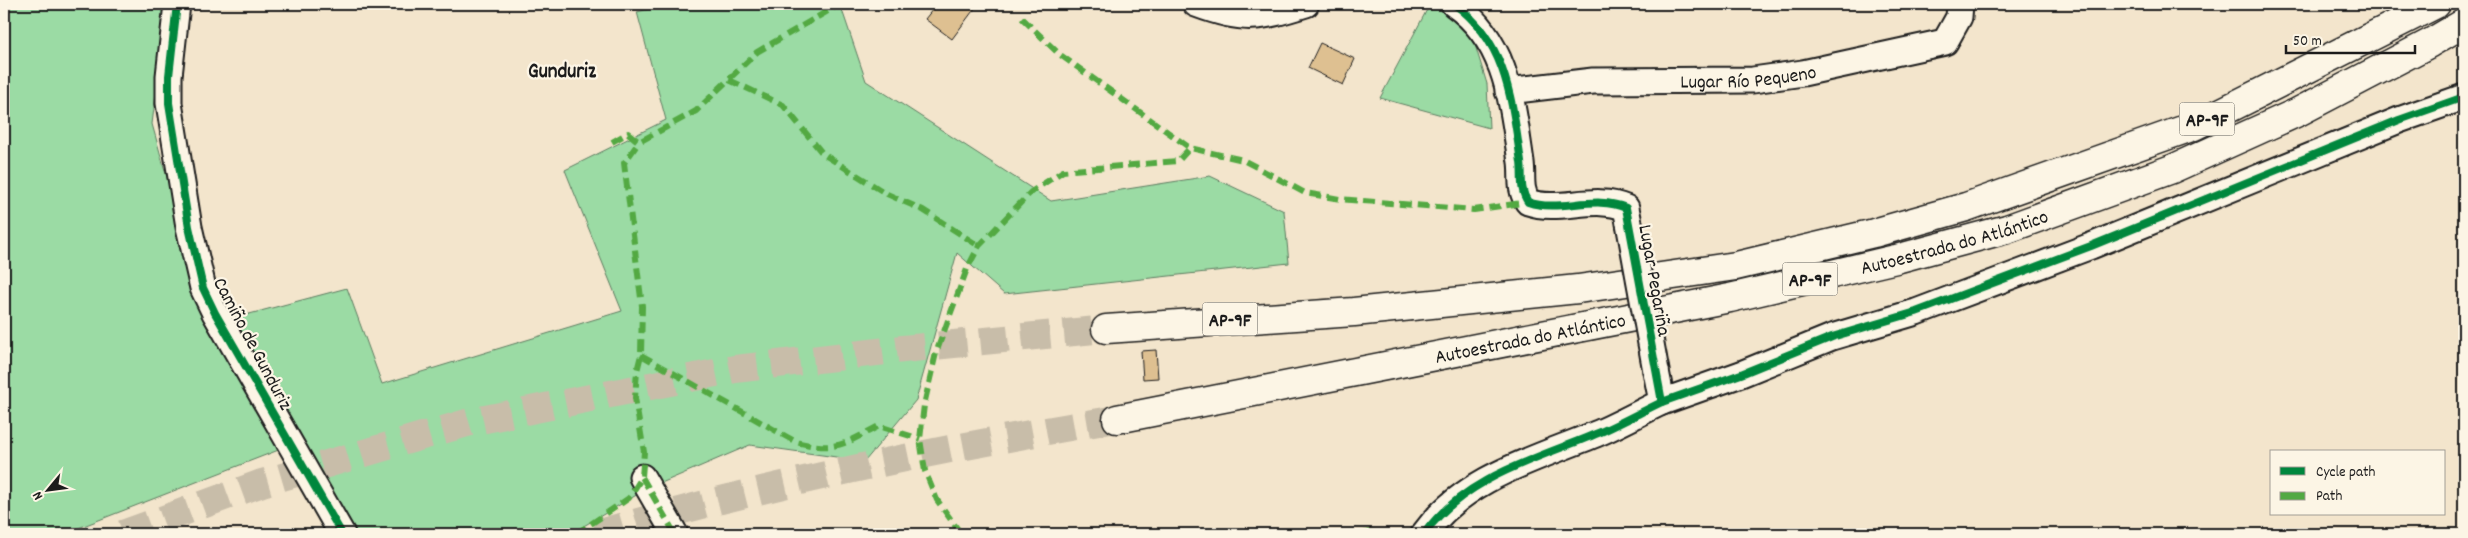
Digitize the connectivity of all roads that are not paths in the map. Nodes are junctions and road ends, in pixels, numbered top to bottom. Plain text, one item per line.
1 (177, 4) edge
2 (1196, 4) edge
3 (1306, 4) edge
4 (1454, 4) edge
5 (1960, 4) edge
6 (2436, 4) edge
7 (2464, 23) edge
8 (1508, 92) junction
9 (2464, 97) edge
10 (1106, 329) tunnel mouth
11 (1662, 402) junction
12 (1117, 419) tunnel mouth
13 (642, 477) dead end
14 (342, 534) edge
15 (675, 534) edge
16 (1424, 534) edge

1 - 14 street, Camiño de Gunduriz
2 - 3 street
4 - 8 street, Lugar Pegariña
5 - 8 street, Lugar Río Pequeno
6 - 10 highway, Autoestrada do Atlántico / AP-9F
7 - 12 highway, Autoestrada do Atlántico / AP-9F
8 - 11 street, Lugar Pegariña, bridge
9 - 11 street
11 - 16 street
13 - 15 street

